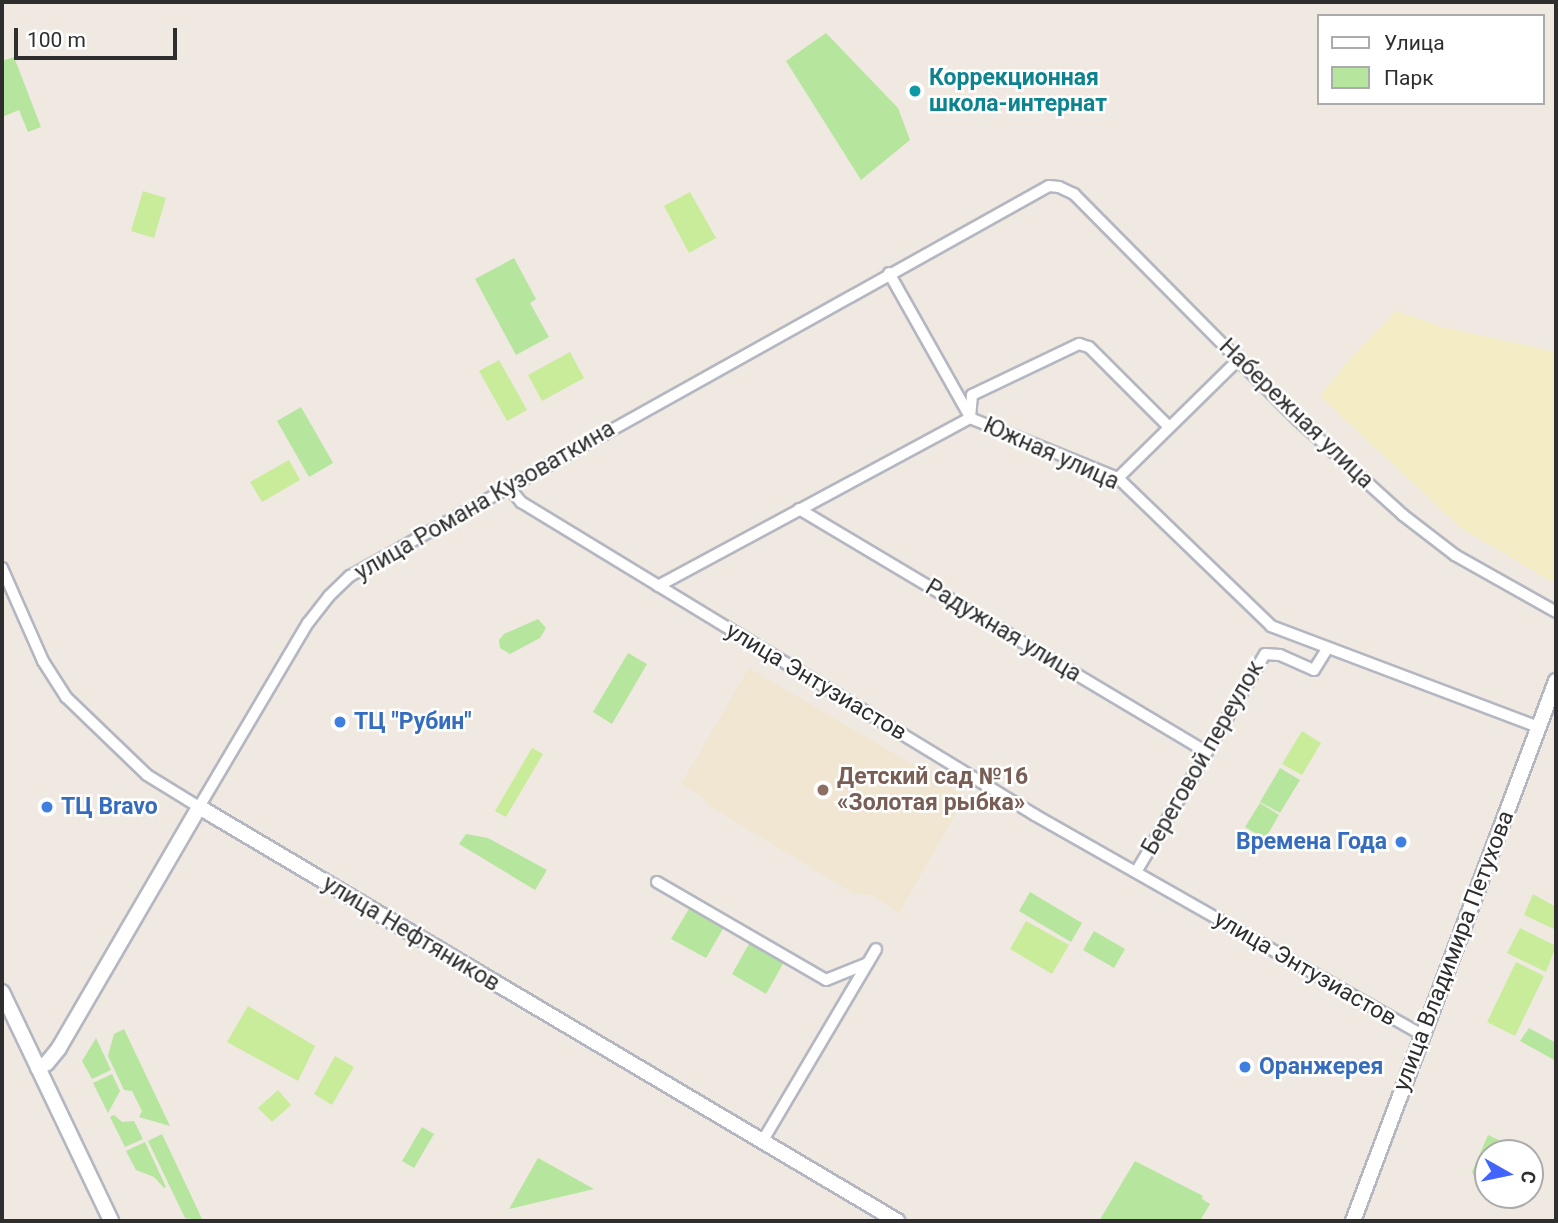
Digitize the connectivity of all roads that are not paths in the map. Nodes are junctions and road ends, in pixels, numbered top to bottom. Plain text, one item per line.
1 (1059, 187) joint
2 (889, 273) junction
3 (1238, 360) junction
4 (970, 418) junction
5 (1169, 427) junction
6 (1118, 478) junction
7 (508, 486) junction
8 (799, 509) junction
9 (2, 568) edge
10 (659, 586) junction
11 (1556, 612) edge
12 (1328, 648) junction
13 (1556, 681) edge
14 (1538, 727) junction
15 (1206, 752) junction
16 (199, 807) junction
17 (1136, 872) junction
18 (657, 882) dead end
19 (876, 949) dead end
20 (868, 963) junction
21 (2, 992) edge
22 (1422, 1035) junction
23 (38, 1068) junction
24 (762, 1142) junction
25 (111, 1221) edge
26 (897, 1221) edge
27 (1353, 1221) edge

1 - 2 street, улица Романа Кузоваткина
1 - 3 street, Набережная улица
2 - 4 street
2 - 7 street, улица Романа Кузоваткина
3 - 5 street
3 - 11 street, Набережная улица
4 - 5 street
4 - 6 street, Южная улица
4 - 8 street, Южная улица
5 - 6 street
6 - 12 street, Южная улица
7 - 10 street, улица Энтузиастов
7 - 16 street, улица Романа Кузоваткина
8 - 10 street, Южная улица
8 - 15 street, Радужная улица
9 - 16 street, улица Нефтяников
10 - 17 street, улица Энтузиастов
12 - 14 street, Южная улица
12 - 15 street, Береговой переулок
13 - 14 street, улица Владимира Петухова
14 - 22 street, улица Владимира Петухова
15 - 17 street, Береговой переулок
16 - 23 street, улица Романа Кузоваткина
16 - 24 street, улица Нефтяников
17 - 22 street, улица Энтузиастов
18 - 20 street
19 - 20 street
20 - 24 street
21 - 23 street
22 - 27 street, улица Владимира Петухова
23 - 25 street
24 - 26 street, улица Нефтяников

